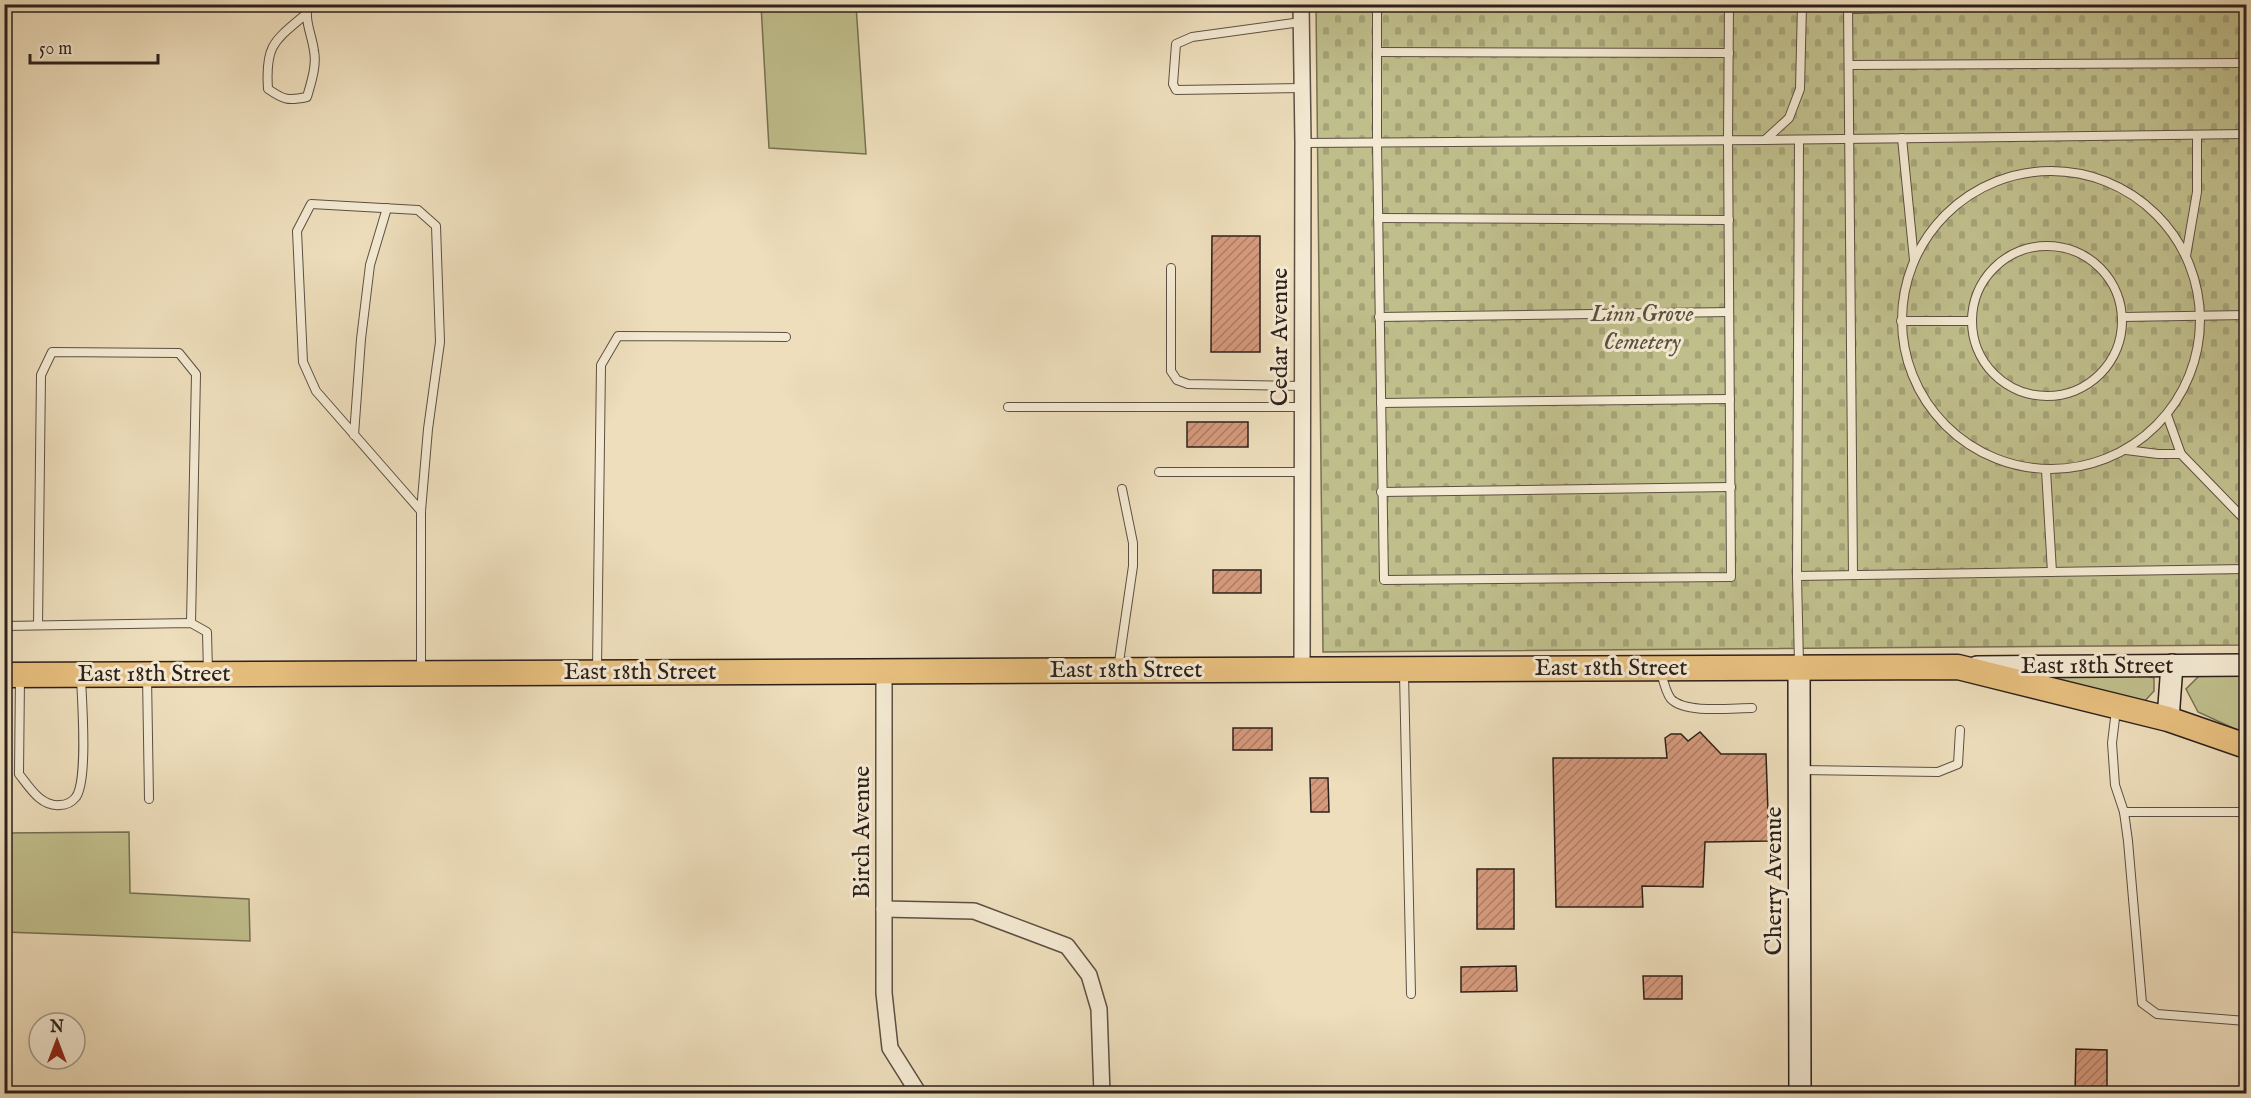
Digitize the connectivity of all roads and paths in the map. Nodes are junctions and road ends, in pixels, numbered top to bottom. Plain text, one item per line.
1 (308, 4) edge
2 (1301, 4) edge
3 (1377, 4) edge
4 (1729, 4) edge
5 (1802, 4) edge
6 (2120, 4) edge
7 (1848, 7) edge
8 (306, 14) junction
9 (1301, 22) junction
10 (1377, 52) junction
11 (1729, 53) junction
12 (2247, 63) edge
13 (1849, 65) junction
14 (1302, 88) junction
15 (2247, 134) edge
16 (2197, 135) junction
17 (1902, 138) junction
18 (1850, 139) junction
19 (1728, 140) junction
20 (1765, 140) junction
21 (1799, 140) junction
22 (1303, 143) junction
23 (1377, 143) junction
24 (387, 208) junction
25 (1378, 218) junction
26 (1729, 220) junction
27 (2186, 256) junction
28 (1914, 260) junction
29 (1171, 268) dead end
30 (1729, 312) junction
31 (2201, 315) junction
32 (2247, 315) edge
33 (1379, 317) junction
34 (2122, 318) junction
35 (1901, 321) junction
36 (1972, 321) junction
37 (786, 337) dead end
38 (1303, 386) junction
39 (1730, 399) junction
40 (1381, 404) junction
41 (1008, 407) dead end
42 (1303, 407) junction
43 (2167, 415) junction
44 (354, 435) junction
45 (2126, 450) junction
46 (2181, 454) junction
47 (2046, 470) junction
48 (1160, 472) dead end
49 (1301, 472) junction
50 (1731, 487) junction
51 (1122, 489) dead end
52 (1381, 492) junction
53 (421, 511) junction
54 (2247, 521) edge
55 (2247, 569) edge
56 (2052, 572) junction
57 (1853, 575) junction
58 (1797, 576) junction
59 (191, 623) junction
60 (38, 625) junction
61 (4, 626) edge
62 (2247, 664) edge
63 (2172, 665) junction
64 (1799, 667) junction
65 (1958, 667) junction
66 (1659, 668) junction
67 (1404, 669) junction
68 (1118, 670) junction
69 (1302, 670) junction
70 (884, 671) junction
71 (597, 672) junction
72 (421, 673) junction
73 (208, 674) junction
74 (12, 675) edge
75 (81, 675) junction
76 (147, 675) junction
77 (2116, 705) junction
78 (1752, 708) dead end
79 (2168, 719) junction
80 (1960, 730) dead end
81 (2247, 746) edge
82 (1799, 770) junction
83 (149, 799) dead end
84 (2124, 812) junction
85 (2247, 812) edge
86 (884, 909) junction
87 (1411, 994) dead end
88 (2247, 1021) edge
89 (919, 1094) edge
90 (1102, 1094) edge
91 (1800, 1094) edge

1 - 8 lane
2 - 9 street, Cedar Avenue
3 - 10 lane
4 - 11 lane
5 - 20 lane
6 - 7 lane
7 - 13 lane
8 - 8 lane
9 - 14 street, Cedar Avenue
9 - 14 lane
10 - 11 lane
10 - 23 lane
11 - 19 lane
12 - 13 lane
13 - 18 lane
14 - 22 street, Cedar Avenue
15 - 16 lane
16 - 17 lane
16 - 27 lane
17 - 18 lane
17 - 28 lane
18 - 21 lane
18 - 57 lane
19 - 20 lane
19 - 23 lane
19 - 26 lane
20 - 21 lane
21 - 58 lane
22 - 23 lane
22 - 38 street, Cedar Avenue
23 - 25 lane
24 - 44 lane
24 - 44 lane
24 - 53 lane
25 - 26 lane
25 - 33 lane
26 - 30 lane
27 - 28 lane
27 - 31 lane
28 - 35 lane
29 - 38 lane
30 - 33 lane
30 - 39 lane
31 - 32 lane
31 - 34 lane
31 - 43 lane
33 - 40 lane
34 - 36 lane
34 - 36 lane
35 - 36 lane
35 - 47 lane
37 - 71 lane
38 - 42 street, Cedar Avenue
39 - 40 lane
39 - 50 lane
40 - 52 lane
41 - 42 lane
42 - 49 street, Cedar Avenue
43 - 45 lane
43 - 46 lane
44 - 53 lane
45 - 46 lane
45 - 47 lane
46 - 54 lane
47 - 56 lane
48 - 49 lane
49 - 69 street, Cedar Avenue
50 - 52 lane
50 - 52 lane
51 - 68 lane
53 - 72 lane
55 - 56 lane
56 - 57 lane
57 - 58 lane
58 - 64 lane
59 - 60 lane
59 - 60 lane
59 - 73 lane
60 - 61 lane
62 - 63 street, East 18th Street
63 - 65 street, East 18th Street
63 - 79 street
64 - 65 main road, East 18th Street
64 - 66 main road, East 18th Street
64 - 82 street, Cherry Avenue
65 - 77 main road
66 - 67 main road, East 18th Street
66 - 78 lane
67 - 69 main road, East 18th Street
67 - 87 lane
68 - 69 main road, East 18th Street
68 - 70 main road, East 18th Street
70 - 71 main road, East 18th Street
70 - 86 street, Birch Avenue
71 - 72 main road, East 18th Street
72 - 73 main road, East 18th Street
73 - 76 main road, East 18th Street
74 - 75 main road, East 18th Street
74 - 75 lane
75 - 76 main road, East 18th Street
76 - 83 lane
77 - 79 main road
77 - 84 lane
79 - 81 main road
80 - 82 lane
82 - 91 street, Cherry Avenue
84 - 85 lane
84 - 88 lane
86 - 89 street, Birch Avenue
86 - 90 street

